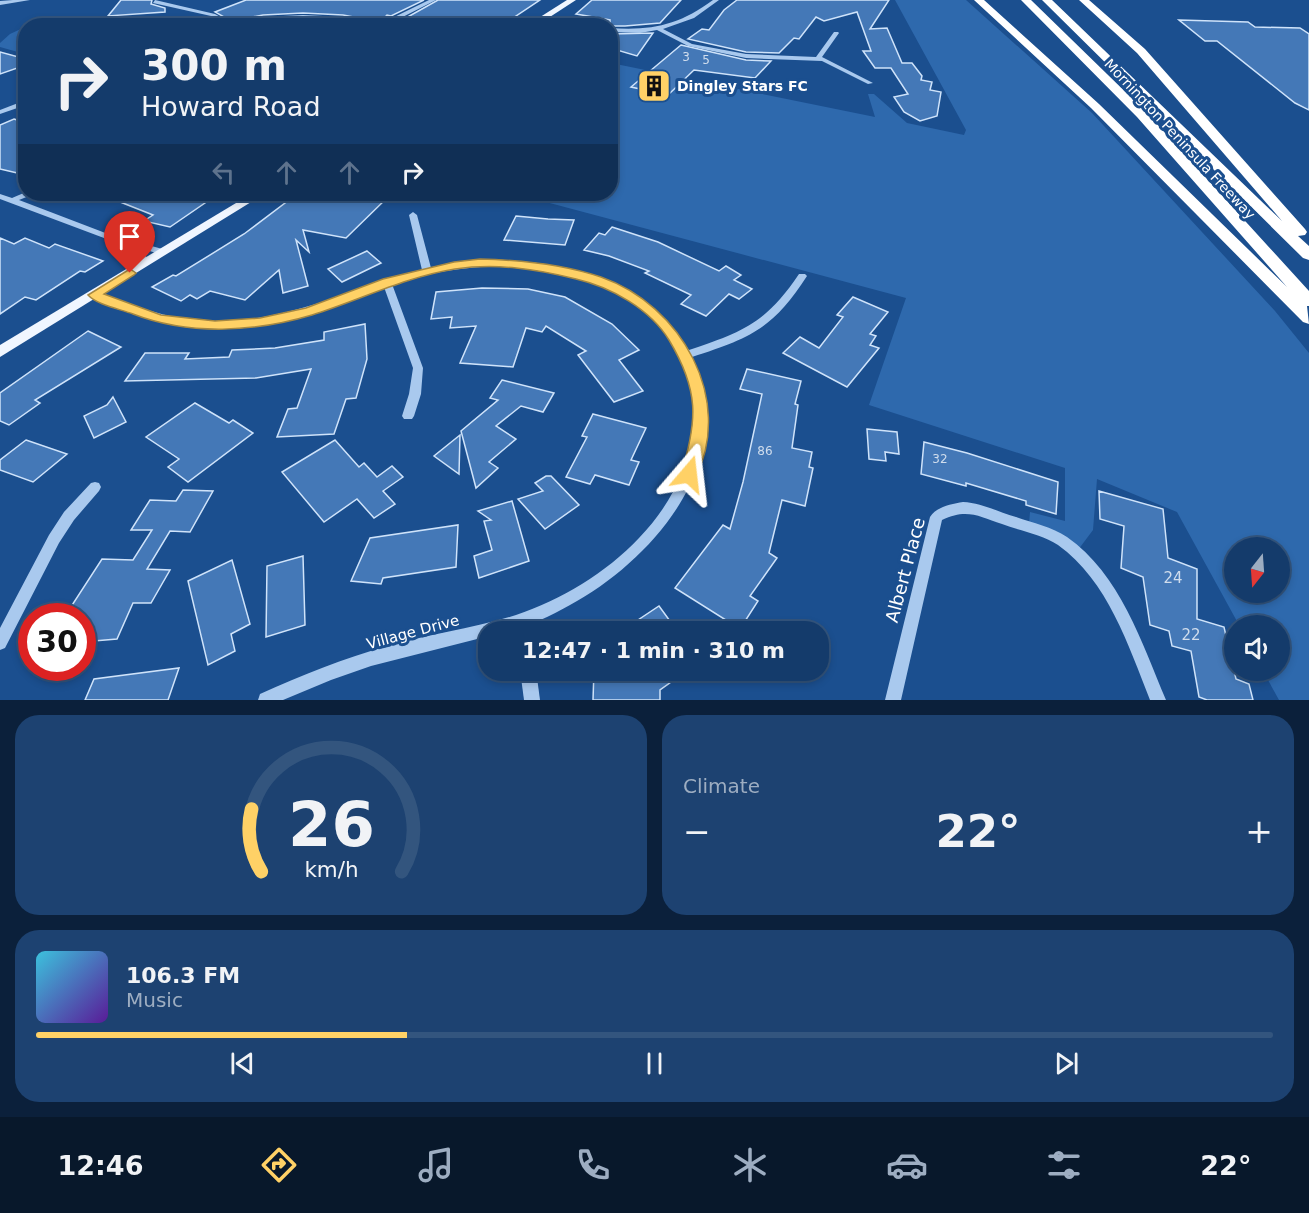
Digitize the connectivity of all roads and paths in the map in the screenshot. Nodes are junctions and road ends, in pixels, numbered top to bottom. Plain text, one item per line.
1 (27, 0) edge
2 (433, 0) edge
3 (572, 0) edge
4 (716, 0) edge
5 (979, 0) edge
6 (1026, 0) edge
7 (1047, 0) edge
8 (1084, 0) edge
9 (154, 2) dead end
10 (0, 3) edge
11 (12, 3) junction
12 (9, 9) dead end
13 (217, 18) edge
14 (267, 18) edge
15 (348, 18) edge
16 (396, 18) edge
17 (542, 18) edge
18 (658, 29) junction
19 (618, 30) edge
20 (836, 33) dead end
21 (818, 58) junction
22 (870, 83) dead end
23 (18, 105) edge
24 (0, 112) edge
25 (0, 196) edge
26 (18, 198) edge
27 (11, 201) junction
28 (247, 201) edge
29 (412, 215) dead end
30 (105, 236) junction
31 (1309, 243) edge
32 (163, 252) junction
33 (1309, 255) edge
34 (148, 261) junction
35 (427, 271) junction
36 (802, 276) dead end
37 (387, 282) junction
38 (94, 295) junction
39 (1309, 301) edge
40 (1309, 318) edge
41 (0, 352) edge
42 (685, 355) junction
43 (408, 416) dead end
44 (96, 487) dead end
45 (528, 621) edge
46 (478, 635) edge
47 (0, 643) edge
48 (529, 681) edge
49 (266, 700) edge
50 (532, 700) edge
51 (893, 700) edge
52 (1158, 700) edge

1 - 11 street
2 - 16 street
3 - 17 main road
4 - 18 street
5 - 40 highway
6 - 39 highway, Mornington Peninsula Freeway
7 - 33 highway, Mornington Peninsula Freeway
8 - 31 highway
9 - 13 street
10 - 11 street
11 - 12 street
14 - 15 street
18 - 19 street
18 - 21 street
20 - 21 street
21 - 22 street
23 - 24 street
25 - 27 street
26 - 27 street
27 - 30 street
28 - 32 main road
29 - 35 street
30 - 32 street
30 - 34 street
32 - 34 main road
34 - 38 main road
35 - 37 street, Village Drive
35 - 42 street, Village Drive
36 - 42 street
37 - 38 street, Village Drive
37 - 43 street
38 - 41 main road
42 - 45 street, Village Drive
44 - 47 street
46 - 49 street, Village Drive
48 - 50 street
51 - 52 street, Albert Place

